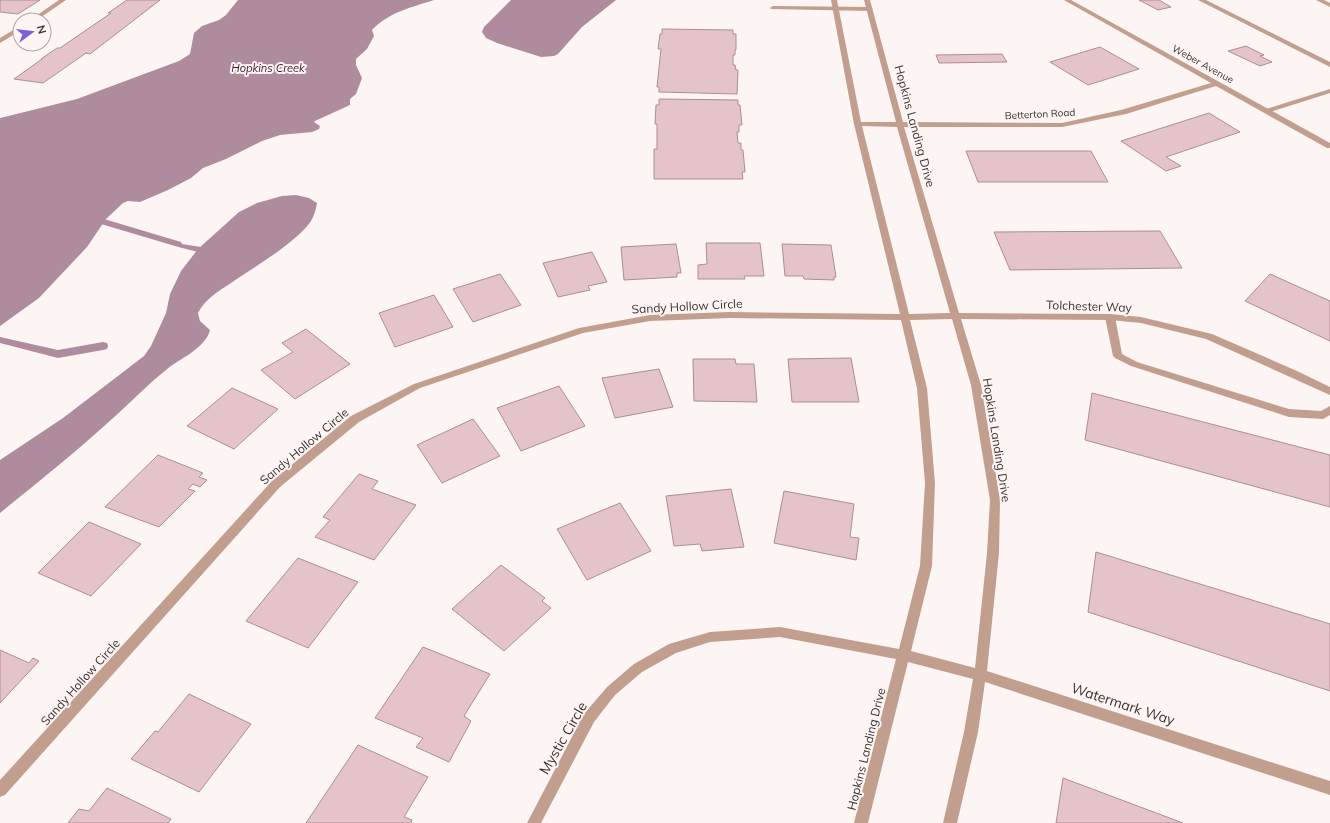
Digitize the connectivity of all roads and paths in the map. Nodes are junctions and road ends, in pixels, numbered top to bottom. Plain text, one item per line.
1 (63, 0) edge
2 (1067, 0) edge
3 (1201, 0) edge
4 (1319, 0) edge
5 (835, 4) edge
6 (868, 4) edge
7 (1330, 5) edge
8 (773, 8) dead end
9 (44, 12) edge
10 (12, 33) edge
11 (0, 41) edge
12 (1330, 65) edge
13 (1217, 83) junction
14 (1330, 91) edge
15 (1267, 110) junction
16 (858, 124) junction
17 (900, 125) junction
18 (1330, 146) edge
19 (955, 316) junction
20 (905, 317) junction
21 (1110, 317) junction
22 (1330, 391) edge
23 (1330, 410) edge
24 (904, 655) junction
25 (980, 674) junction
26 (1330, 788) edge
27 (0, 790) edge
28 (534, 823) edge
29 (861, 823) edge
30 (950, 823) edge

1 - 9 street
2 - 13 street, Weber Avenue
3 - 12 street
4 - 7 street
5 - 6 street
5 - 8 street
5 - 16 street, Hopkins Landing Drive
6 - 17 street, Hopkins Landing Drive
10 - 11 street
13 - 15 street, Weber Avenue
13 - 17 street, Betterton Road
14 - 15 street
15 - 18 street, Weber Avenue
16 - 17 street, Betterton Road
16 - 20 street, Hopkins Landing Drive
17 - 19 street, Hopkins Landing Drive
19 - 20 street, Tolchester Way
19 - 21 street, Tolchester Way
19 - 25 street, Hopkins Landing Drive
20 - 24 street, Hopkins Landing Drive
20 - 27 street, Sandy Hollow Circle
21 - 22 street, Tolchester Way
21 - 23 street
24 - 25 street, Watermark Way
24 - 28 street, Mystic Circle
24 - 29 street, Hopkins Landing Drive
25 - 26 street, Watermark Way
25 - 30 street, Hopkins Landing Drive

